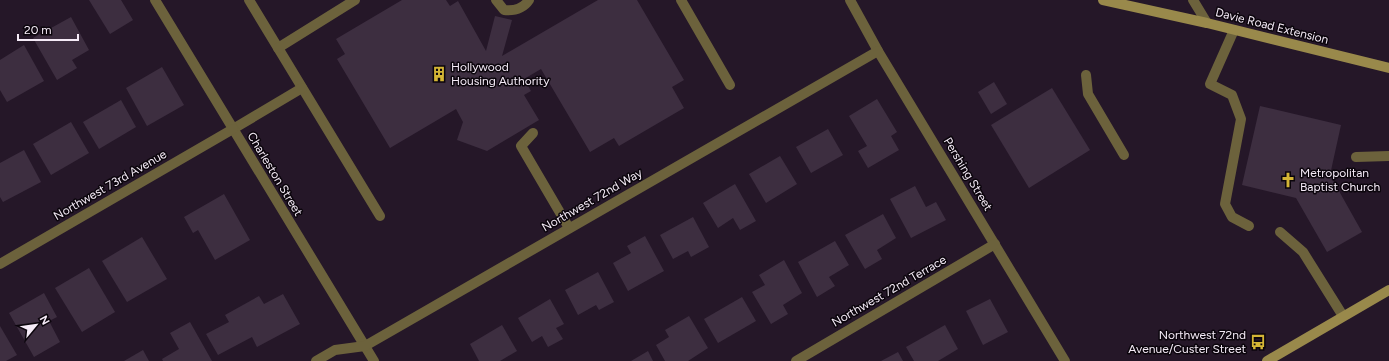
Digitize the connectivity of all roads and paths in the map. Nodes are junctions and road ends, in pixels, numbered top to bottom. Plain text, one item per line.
1 (155, 0) edge
2 (249, 0) edge
3 (355, 0) edge
4 (496, 0) edge
5 (529, 0) edge
6 (680, 0) edge
7 (850, 0) edge
8 (1103, 0) edge
9 (1193, 0) edge
10 (1207, 23) junction
11 (1234, 30) junction
12 (278, 48) junction
13 (878, 51) junction
14 (1389, 68) edge
15 (1086, 76) dead end
16 (730, 85) dead end
17 (302, 88) junction
18 (233, 129) junction
19 (533, 133) dead end
20 (1124, 155) dead end
21 (1389, 156) edge
22 (1356, 157) dead end
23 (380, 216) dead end
24 (1249, 226) dead end
25 (569, 228) junction
26 (1280, 232) dead end
27 (995, 244) junction
28 (0, 264) edge
29 (1389, 290) edge
30 (1343, 316) junction
31 (365, 346) junction
32 (316, 361) edge
33 (374, 361) edge
34 (796, 361) edge
35 (1065, 361) edge
36 (1267, 361) edge

1 - 18 street, Charleston Street
2 - 12 street
3 - 12 street
4 - 5 street
6 - 16 street
7 - 13 street, Pershing Street
8 - 10 main road, Davie Road Extension
9 - 10 street
10 - 11 main road, Davie Road Extension
11 - 14 main road, Davie Road Extension
11 - 24 street
12 - 17 street
13 - 25 street, Northwest 72nd Way
13 - 27 street, Pershing Street
15 - 20 street
17 - 18 street, Northwest 73rd Avenue
17 - 23 street
18 - 28 street, Northwest 73rd Avenue
18 - 31 street, Charleston Street
19 - 25 street
21 - 22 street
25 - 31 street, Northwest 72nd Way
26 - 30 street
27 - 34 street, Northwest 72nd Terrace
27 - 35 street, Pershing Street
29 - 30 main road
30 - 36 main road
31 - 32 street, Northwest 72nd Way
31 - 33 street, Charleston Street

